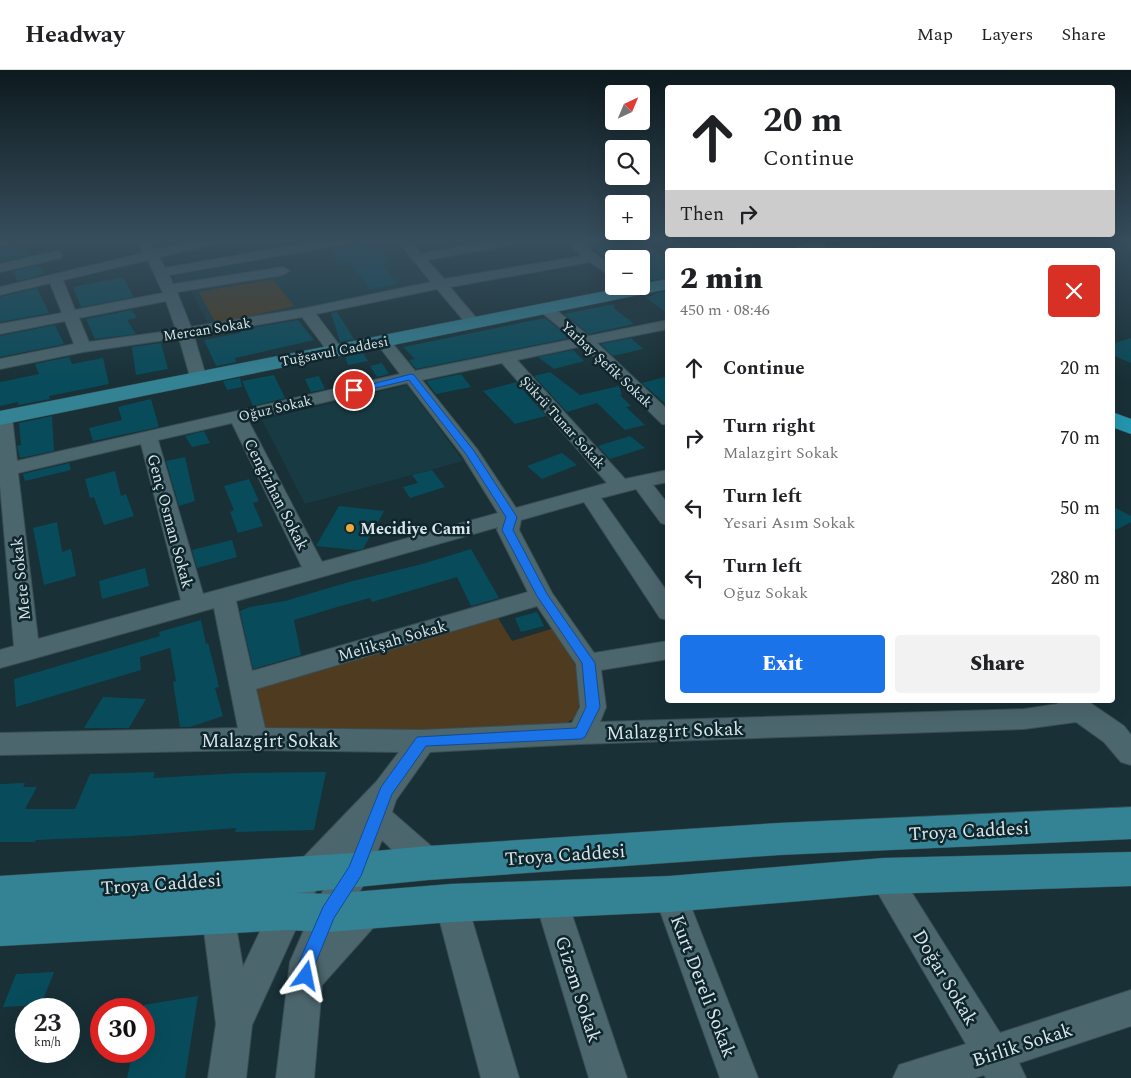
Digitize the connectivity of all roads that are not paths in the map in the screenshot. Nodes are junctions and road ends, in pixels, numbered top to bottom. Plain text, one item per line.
1 (18, 287) edge
2 (64, 287) edge
3 (166, 287) edge
4 (200, 287) edge
5 (426, 287) edge
6 (444, 287) edge
7 (653, 287) edge
8 (0, 291) edge
9 (605, 292) edge
10 (169, 293) junction
11 (546, 309) junction
12 (306, 312) junction
13 (69, 315) junction
14 (470, 319) junction
15 (665, 325) edge
16 (0, 328) edge
17 (185, 334) junction
18 (383, 341) junction
19 (586, 341) junction
20 (332, 346) junction
21 (83, 347) junction
22 (506, 358) junction
23 (0, 364) edge
24 (197, 373) junction
25 (411, 377) junction
26 (1115, 404) edge
27 (1131, 412) edge
28 (1, 416) edge
29 (238, 417) junction
30 (665, 417) edge
31 (1115, 420) edge
32 (1131, 428) edge
33 (148, 437) junction
34 (4, 470) edge
35 (665, 477) edge
36 (630, 484) junction
37 (589, 495) junction
38 (665, 516) edge
39 (512, 517) junction
40 (316, 572) junction
41 (542, 596) junction
42 (223, 597) junction
43 (194, 605) junction
44 (665, 608) edge
45 (665, 650) edge
46 (27, 652) junction
47 (0, 659) edge
48 (588, 663) junction
49 (242, 684) junction
50 (1074, 706) edge
51 (581, 733) junction
52 (254, 739) junction
53 (422, 741) junction
54 (0, 744) edge
55 (1131, 754) edge
56 (381, 804) junction
57 (1131, 823) edge
58 (428, 864) junction
59 (1131, 869) edge
60 (355, 871) junction
61 (309, 873) junction
62 (884, 876) junction
63 (0, 894) edge
64 (670, 894) junction
65 (551, 900) junction
66 (451, 903) junction
67 (369, 909) junction
68 (287, 911) junction
69 (328, 913) junction
70 (218, 915) junction
71 (0, 927) edge
72 (306, 976) junction
73 (1131, 1008) edge
74 (234, 1024) junction
75 (1000, 1066) edge
76 (226, 1078) edge
77 (295, 1078) edge
78 (500, 1078) edge
79 (608, 1078) edge
80 (739, 1078) edge
81 (912, 1078) edge

1 - 8 street
2 - 13 street
3 - 10 street
4 - 10 street
5 - 12 street, Mercan Sokak
6 - 14 street
7 - 11 main road, Tuğsavul Caddesi
9 - 14 main road
10 - 13 street
10 - 17 street
11 - 18 main road, Tuğsavul Caddesi
11 - 19 street, Yarbay Şefik Sokak
12 - 17 street, Mercan Sokak
12 - 20 street
13 - 16 street
13 - 21 street
14 - 20 main road
15 - 19 street, Oğuz Sokak
17 - 21 street, Mercan Sokak
17 - 24 street
18 - 25 street
18 - 28 main road, Tuğsavul Caddesi
19 - 22 street, Oğuz Sokak
19 - 30 street, Yarbay Şefik Sokak
20 - 24 main road
21 - 23 street, Mercan Sokak
22 - 25 street, Oğuz Sokak
22 - 36 street, Şükrü Tunar Sokak
24 - 28 main road
25 - 29 street, Oğuz Sokak
25 - 39 street
26 - 27 highway
28 - 34 street, Mete Sokak
29 - 33 street, Oğuz Sokak
29 - 40 street, Cengizhan Sokak
31 - 32 highway
33 - 34 street, Oğuz Sokak
33 - 43 street, Genç Osman Sokak
34 - 46 street, Mete Sokak
35 - 36 street
36 - 37 street
36 - 38 street, Şükrü Tunar Sokak
37 - 39 street
37 - 44 street
39 - 40 street
39 - 41 street
40 - 42 street
41 - 48 street
41 - 49 street, Melikşah Sokak
42 - 43 street
42 - 49 street
43 - 46 street
45 - 48 street
46 - 47 street
48 - 51 street
49 - 52 street
50 - 51 street, Malazgirt Sokak
50 - 55 street
51 - 53 street, Malazgirt Sokak
52 - 53 street, Malazgirt Sokak
52 - 54 street, Malazgirt Sokak
53 - 56 street
56 - 58 street
56 - 60 street
56 - 61 street
57 - 58 main road, Troya Caddesi
58 - 60 main road, Troya Caddesi
59 - 62 main road, Troya Caddesi
60 - 61 main road, Troya Caddesi
60 - 69 street
61 - 63 main road, Troya Caddesi
61 - 68 street
62 - 64 main road, Troya Caddesi
62 - 75 street, Doğar Sokak
64 - 65 main road, Troya Caddesi
64 - 80 street, Kurt Dereli Sokak
65 - 66 main road, Troya Caddesi
65 - 79 street, Gizem Sokak
66 - 67 main road, Troya Caddesi
66 - 78 street
67 - 69 main road, Troya Caddesi
67 - 72 street
68 - 69 main road, Troya Caddesi
68 - 70 main road, Troya Caddesi
68 - 74 street
69 - 72 street
70 - 71 main road, Troya Caddesi
70 - 74 street
72 - 77 street
73 - 75 street, Birlik Sokak
74 - 76 street
75 - 81 street, Birlik Sokak

